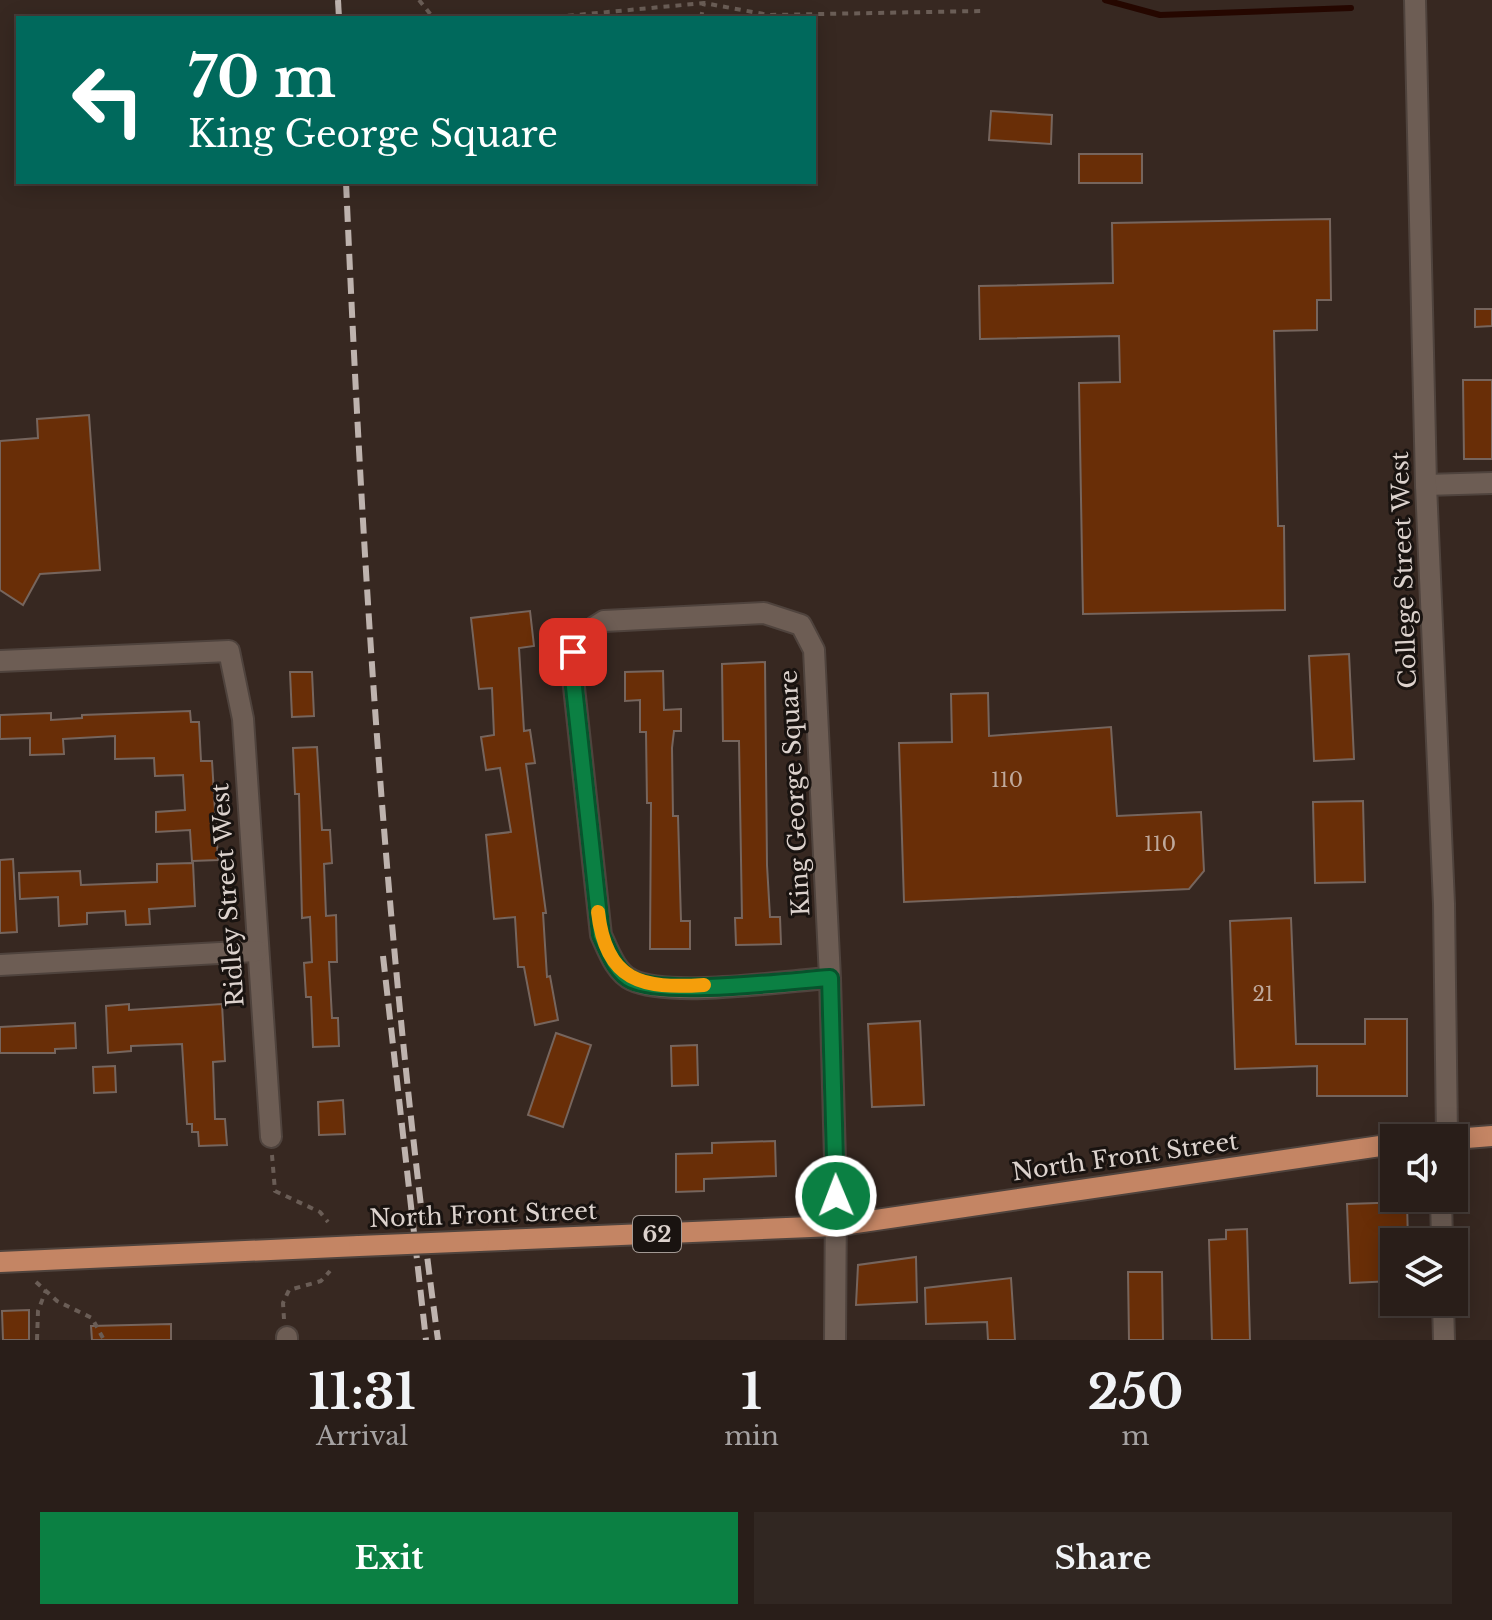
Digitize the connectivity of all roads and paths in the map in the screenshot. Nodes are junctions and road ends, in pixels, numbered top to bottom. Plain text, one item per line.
1 (419, 0) edge
2 (1415, 0) edge
3 (704, 3) junction
4 (981, 11) dead end
5 (435, 16) edge
6 (565, 16) edge
7 (701, 16) edge
8 (1492, 483) edge
9 (1426, 485) junction
10 (0, 661) edge
11 (257, 951) junction
12 (0, 965) edge
13 (830, 978) junction
14 (1447, 1124) edge
15 (1492, 1136) edge
16 (271, 1137) joint
17 (1468, 1138) edge
18 (1380, 1146) edge
19 (328, 1222) dead end
20 (835, 1226) junction
21 (0, 1262) edge
22 (330, 1271) dead end
23 (36, 1282) dead end
24 (46, 1290) junction
25 (1443, 1316) edge
26 (287, 1338) edge
27 (37, 1340) edge
28 (104, 1340) edge
29 (835, 1340) edge
30 (1444, 1340) edge

1 - 5 path
2 - 9 street, College Street West
3 - 4 path
3 - 6 path
3 - 7 path
8 - 9 street
9 - 14 street, College Street West
10 - 11 street, Ridley Street West
11 - 12 street
11 - 16 street, Ridley Street West
13 - 13 street, King George Square
13 - 20 street, King George Square
15 - 17 main road
16 - 19 path
18 - 20 main road, North Front Street / 62
20 - 21 main road, North Front Street / 62, bridge
20 - 29 street, King George Square
22 - 26 path
23 - 24 path
24 - 27 path
24 - 28 path
25 - 30 street

